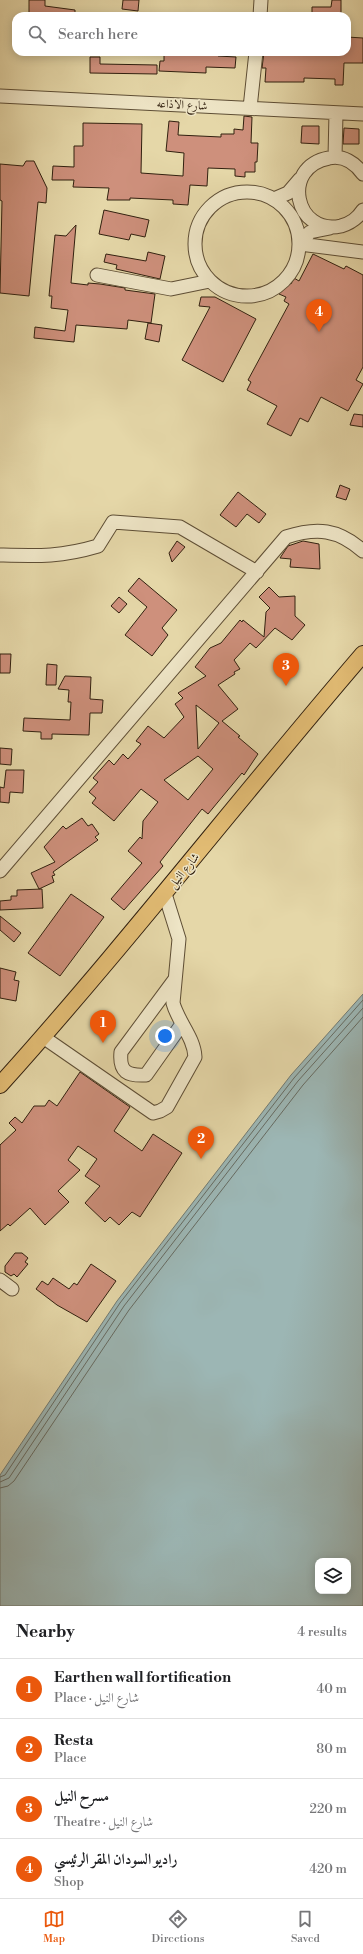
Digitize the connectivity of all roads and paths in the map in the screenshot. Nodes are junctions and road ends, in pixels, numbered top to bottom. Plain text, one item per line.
1 (261, 0) edge
2 (260, 12) edge
3 (256, 56) edge
4 (0, 87) edge
5 (6, 97) edge
6 (250, 108) junction
7 (336, 113) junction
8 (363, 114) edge
9 (335, 157) junction
10 (363, 174) edge
11 (301, 178) junction
12 (274, 199) junction
13 (363, 210) edge
14 (334, 227) junction
15 (300, 244) junction
16 (363, 252) edge
17 (97, 275) dead end
18 (210, 281) junction
19 (363, 551) edge
20 (0, 555) edge
21 (256, 572) junction
22 (363, 654) edge
23 (0, 871) edge
24 (165, 894) junction
25 (175, 978) junction
26 (182, 1024) junction
27 (43, 1037) junction
28 (0, 1085) edge
29 (0, 1280) edge
30 (12, 1289) dead end

1 - 2 street
3 - 6 street
4 - 5 street
5 - 6 street, شارع الاذاعه
6 - 7 street, شارع الاذاعه
7 - 8 street, شارع الاذاعه
7 - 9 street
9 - 10 street
9 - 11 street
11 - 12 street
11 - 14 street
12 - 15 street
12 - 18 street
13 - 14 street
14 - 15 street
15 - 16 street
15 - 18 street
17 - 18 street
19 - 21 street
20 - 21 street
21 - 23 street
22 - 24 main road, شارع النيل
24 - 25 street
24 - 27 main road, شارع النيل
25 - 26 street
25 - 26 street
26 - 27 street
27 - 28 main road, شارع النيل
29 - 30 street

